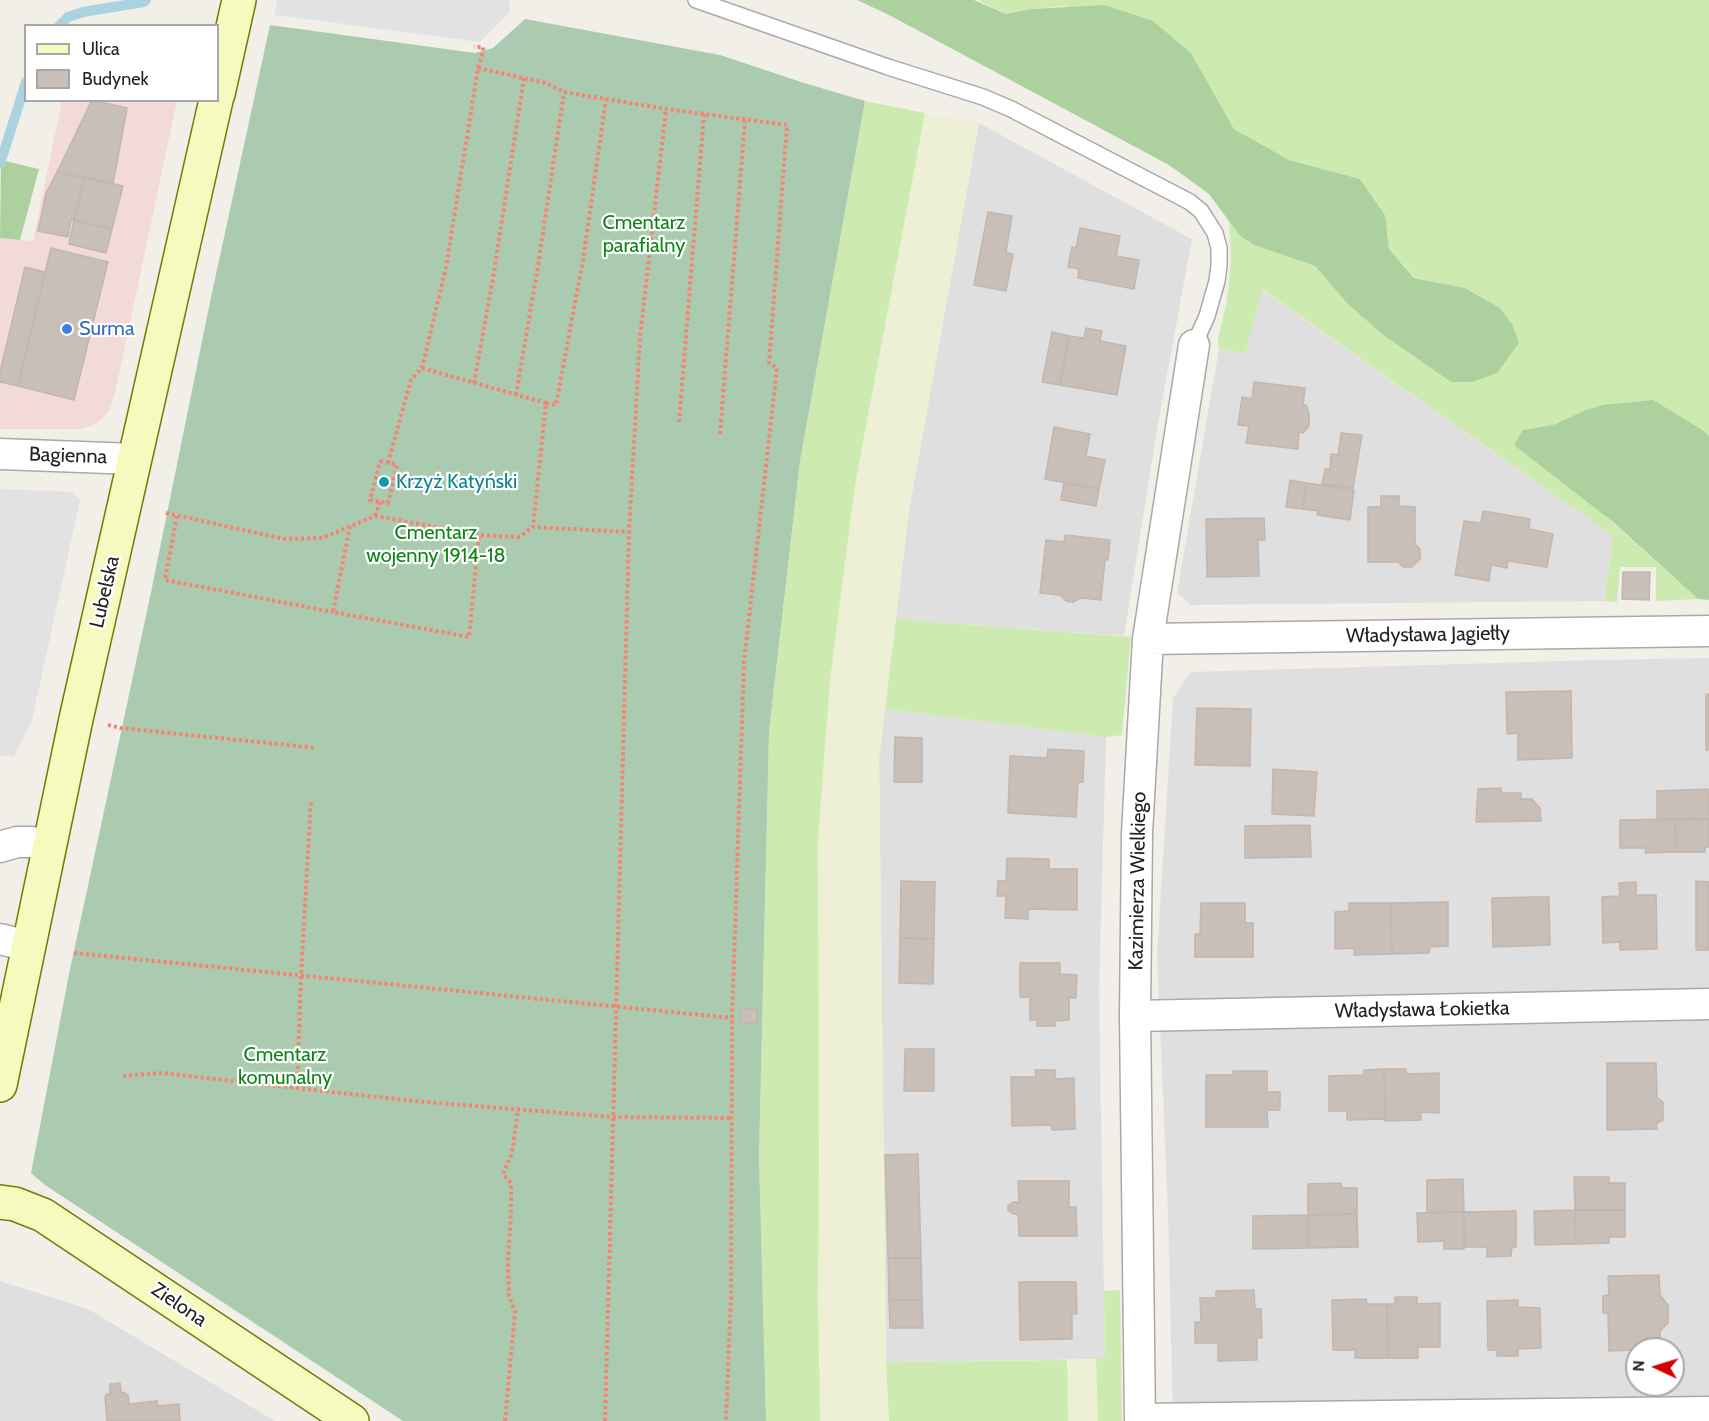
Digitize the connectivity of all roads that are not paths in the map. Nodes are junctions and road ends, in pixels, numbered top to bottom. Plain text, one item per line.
1 (239, 0) edge
2 (696, 0) edge
3 (219, 90) edge
4 (216, 102) edge
5 (1194, 345) joint
6 (0, 454) edge
7 (135, 459) junction
8 (1709, 630) edge
9 (1148, 639) junction
10 (50, 845) junction
11 (0, 848) edge
12 (14, 942) edge
13 (1709, 1004) edge
14 (1135, 1016) junction
15 (0, 1085) edge
16 (0, 1202) edge
17 (1709, 1412) edge
18 (339, 1417) edge
19 (1140, 1420) edge

1 - 3 street
2 - 5 lane
4 - 7 street, Lubelska
5 - 9 street, Kazimierza Wielkiego
6 - 7 street, Bagienna
7 - 10 street, Lubelska
8 - 9 street, Władysława Jagiełły
9 - 14 street, Kazimierza Wielkiego
10 - 11 street
10 - 12 street, Lubelska
12 - 15 street, Lubelska
13 - 14 street, Władysława Łokietka
14 - 19 street, Kazimierza Wielkiego
16 - 18 street, Zielona
17 - 19 street

